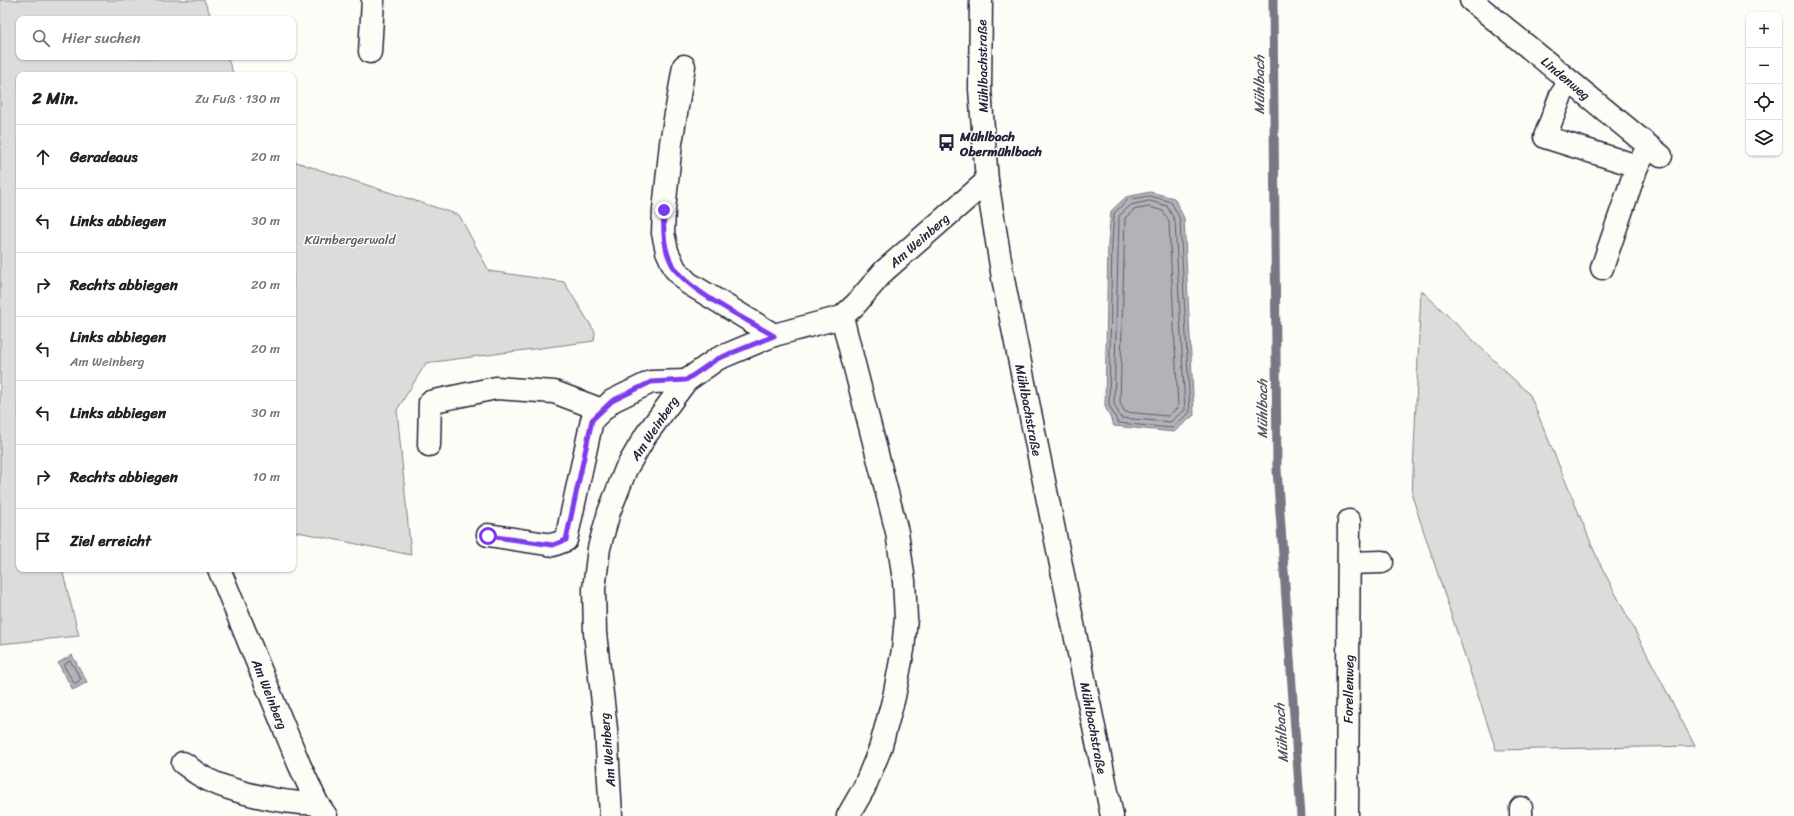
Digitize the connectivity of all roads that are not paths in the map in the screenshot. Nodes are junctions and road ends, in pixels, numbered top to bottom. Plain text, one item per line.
1 (373, 0) edge
2 (981, 0) edge
3 (1472, 0) edge
4 (370, 52) dead end
5 (684, 66) dead end
6 (1570, 82) junction
7 (1637, 166) junction
8 (987, 181) junction
9 (1602, 268) dead end
10 (842, 317) junction
11 (774, 336) junction
12 (686, 380) junction
13 (602, 410) junction
14 (429, 445) dead end
15 (1349, 521) dead end
16 (488, 536) dead end
17 (1349, 562) junction
18 (1382, 562) dead end
19 (220, 572) edge
20 (183, 763) dead end
21 (322, 809) edge
22 (611, 816) edge
23 (848, 816) edge
24 (1112, 816) edge
25 (1347, 816) edge

1 - 4 street
2 - 8 street, Mühlbachstraße
3 - 6 street, Lindenweg
5 - 11 street
6 - 7 street, Lindenweg
6 - 7 street
7 - 9 street
8 - 10 street, Am Weinberg
8 - 24 street, Mühlbachstraße
10 - 11 street, Am Weinberg
10 - 23 street
11 - 12 street, Am Weinberg
12 - 13 street
12 - 22 street, Am Weinberg
13 - 14 street
13 - 16 street
15 - 17 street, Forellenweg
17 - 18 street
17 - 25 street, Forellenweg
19 - 21 street, Am Weinberg
20 - 21 street

